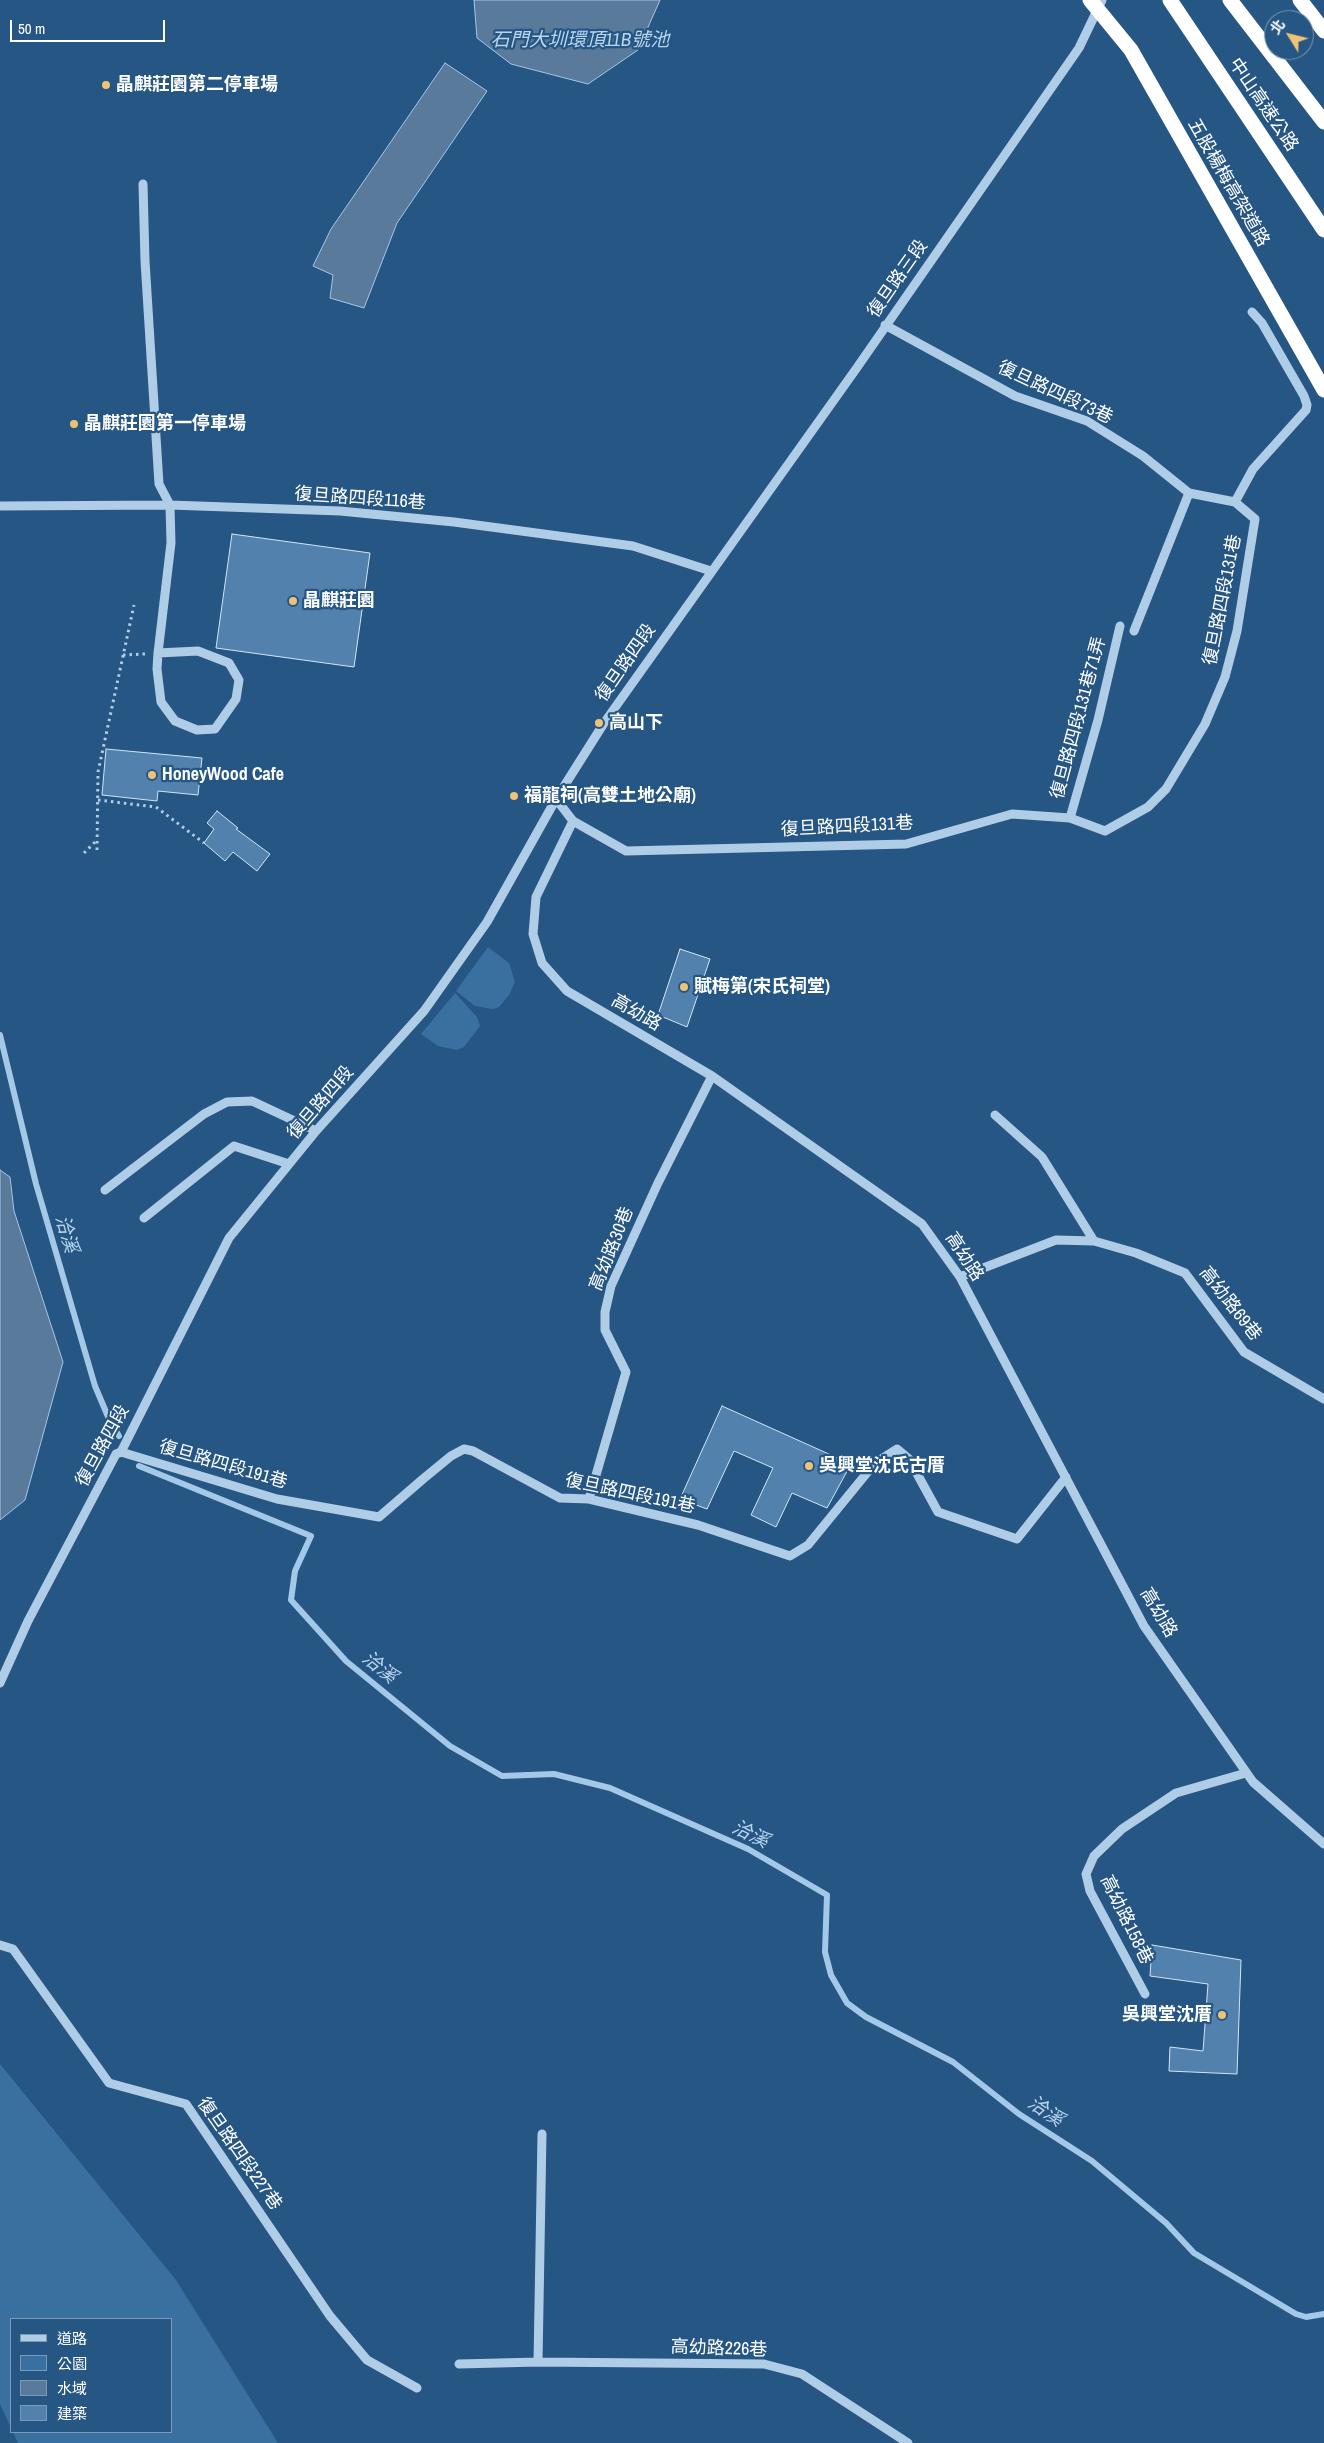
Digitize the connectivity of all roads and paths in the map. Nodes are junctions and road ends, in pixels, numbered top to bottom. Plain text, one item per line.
1 (1090, 0) edge
2 (1102, 0) edge
3 (1170, 0) edge
4 (1230, 0) edge
5 (1300, 0) edge
6 (1324, 31) edge
7 (1324, 122) edge
8 (143, 184) dead end
9 (1324, 230) edge
10 (1252, 312) dead end
11 (885, 325) junction
12 (1324, 390) edge
13 (1189, 493) junction
14 (1235, 502) junction
15 (170, 505) junction
16 (0, 506) edge
17 (711, 571) junction
18 (134, 605) dead end
19 (1120, 626) dead end
20 (1134, 631) dead end
21 (158, 653) junction
22 (123, 655) junction
23 (556, 799) junction
24 (98, 800) junction
25 (1070, 818) junction
26 (573, 822) junction
27 (97, 840) junction
28 (204, 843) dead end
29 (97, 850) dead end
30 (84, 853) dead end
31 (712, 1076) junction
32 (995, 1115) dead end
33 (316, 1131) junction
34 (289, 1164) junction
35 (105, 1190) dead end
36 (144, 1218) dead end
37 (1094, 1241) junction
38 (960, 1277) junction
39 (1324, 1399) edge
40 (118, 1453) junction
41 (1066, 1477) junction
42 (589, 1499) junction
43 (0, 1683) edge
44 (1246, 1773) junction
45 (1324, 1844) edge
46 (0, 1945) edge
47 (1145, 1994) dead end
48 (542, 2134) dead end
49 (538, 2362) junction
50 (459, 2364) dead end
51 (417, 2388) dead end
52 (908, 2443) edge

1 - 12 highway, 五股楊梅高架道路, bridge
2 - 11 street, 復旦路三段
3 - 9 highway, 中山高速公路
4 - 7 highway, 中山高速公路
5 - 6 highway
8 - 15 street
10 - 14 street
11 - 13 street, 復旦路四段73巷
11 - 17 street, 復旦路三段
13 - 14 street, 復旦路四段73巷
13 - 20 street
14 - 25 street, 復旦路四段131巷
15 - 16 street, 復旦路四段116巷
15 - 17 street, 復旦路四段116巷
15 - 21 street
17 - 23 street, 復旦路四段
18 - 22 path
19 - 25 street, 復旦路四段131巷71弄
21 - 21 street
21 - 22 path
22 - 24 path
23 - 26 street
23 - 33 street, 復旦路四段
24 - 27 path
24 - 28 path
25 - 26 street, 復旦路四段131巷
26 - 31 street, 高幼路
27 - 29 path
27 - 30 path
31 - 38 street, 高幼路
31 - 42 street, 高幼路30巷
32 - 37 street
33 - 34 street, 復旦路四段
33 - 35 street
34 - 36 street
34 - 40 street, 復旦路四段
37 - 38 street, 高幼路69巷
37 - 39 street, 高幼路69巷
38 - 41 street, 高幼路
40 - 42 street, 復旦路四段191巷
40 - 43 street, 復旦路四段
41 - 42 street, 復旦路四段191巷
41 - 44 street, 高幼路
44 - 45 street, 高幼路
44 - 47 street, 高幼路158巷
46 - 51 street, 復旦路四段227巷
48 - 49 street
49 - 50 street, 高幼路226巷
49 - 52 street, 高幼路226巷

